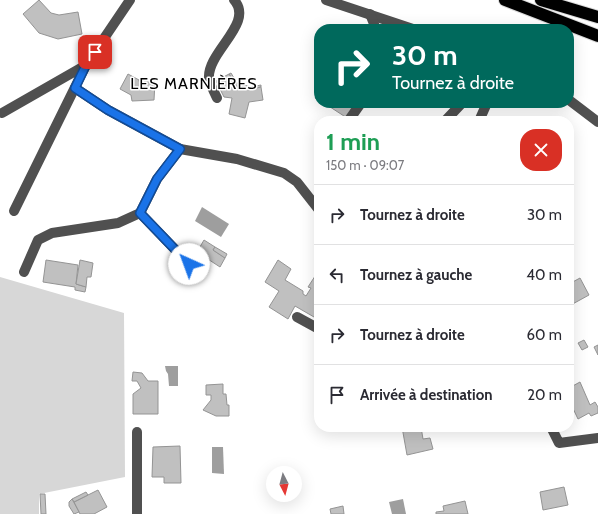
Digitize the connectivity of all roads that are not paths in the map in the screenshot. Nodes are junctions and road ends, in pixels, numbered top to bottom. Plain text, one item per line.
1 (130, 0) edge
2 (234, 0) edge
3 (326, 0) edge
4 (505, 0) edge
5 (541, 0) edge
6 (370, 14) junction
7 (598, 17) edge
8 (374, 24) edge
9 (399, 24) edge
10 (567, 24) edge
11 (574, 27) edge
12 (598, 36) edge
13 (86, 65) junction
14 (75, 88) junction
15 (217, 98) dead end
16 (574, 104) edge
17 (457, 108) edge
18 (2, 113) dead end
19 (450, 116) edge
20 (598, 122) edge
21 (180, 149) junction
22 (314, 204) edge
23 (14, 211) dead end
24 (140, 213) junction
25 (189, 264) dead end
26 (24, 272) dead end
27 (297, 317) dead end
28 (314, 326) edge
29 (137, 432) dead end
30 (553, 432) edge
31 (598, 438) edge
32 (136, 514) edge

1 - 13 street
2 - 15 street
3 - 6 street
4 - 10 highway
5 - 7 highway
6 - 8 street
6 - 9 street
11 - 12 highway
13 - 14 street
13 - 18 street
14 - 21 street
14 - 23 street
16 - 20 street
17 - 19 street
21 - 22 street
21 - 24 street
24 - 25 street
24 - 26 street
27 - 28 street
29 - 32 street
30 - 31 street

